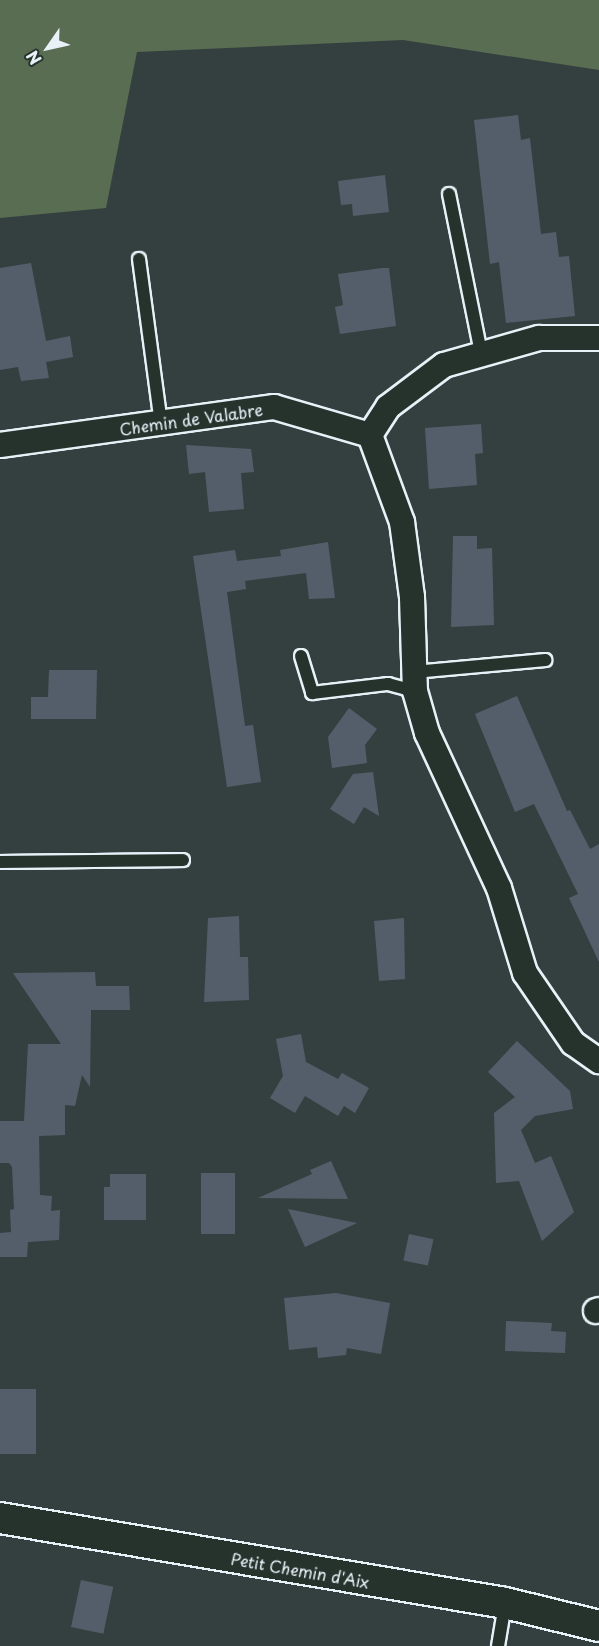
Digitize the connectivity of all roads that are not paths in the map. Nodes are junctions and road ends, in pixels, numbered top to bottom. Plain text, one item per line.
1 (449, 194) dead end
2 (139, 259) dead end
3 (599, 338) edge
4 (481, 352) junction
5 (161, 423) junction
6 (370, 435) junction
7 (0, 445) edge
8 (301, 656) dead end
9 (545, 660) dead end
10 (414, 682) junction
11 (183, 860) dead end
12 (0, 862) edge
13 (599, 1061) edge
14 (0, 1518) edge
15 (505, 1603) junction
16 (599, 1626) edge
17 (498, 1646) edge

1 - 4 lane
2 - 5 lane
3 - 4 street
4 - 6 street
5 - 6 street, Chemin de Valabre
5 - 7 street, Chemin de Valabre
6 - 10 street
8 - 10 lane
9 - 10 lane
10 - 13 street
11 - 12 lane
14 - 15 street, Petit Chemin d'Aix
15 - 16 street, Petit Chemin d'Aix
15 - 17 lane

